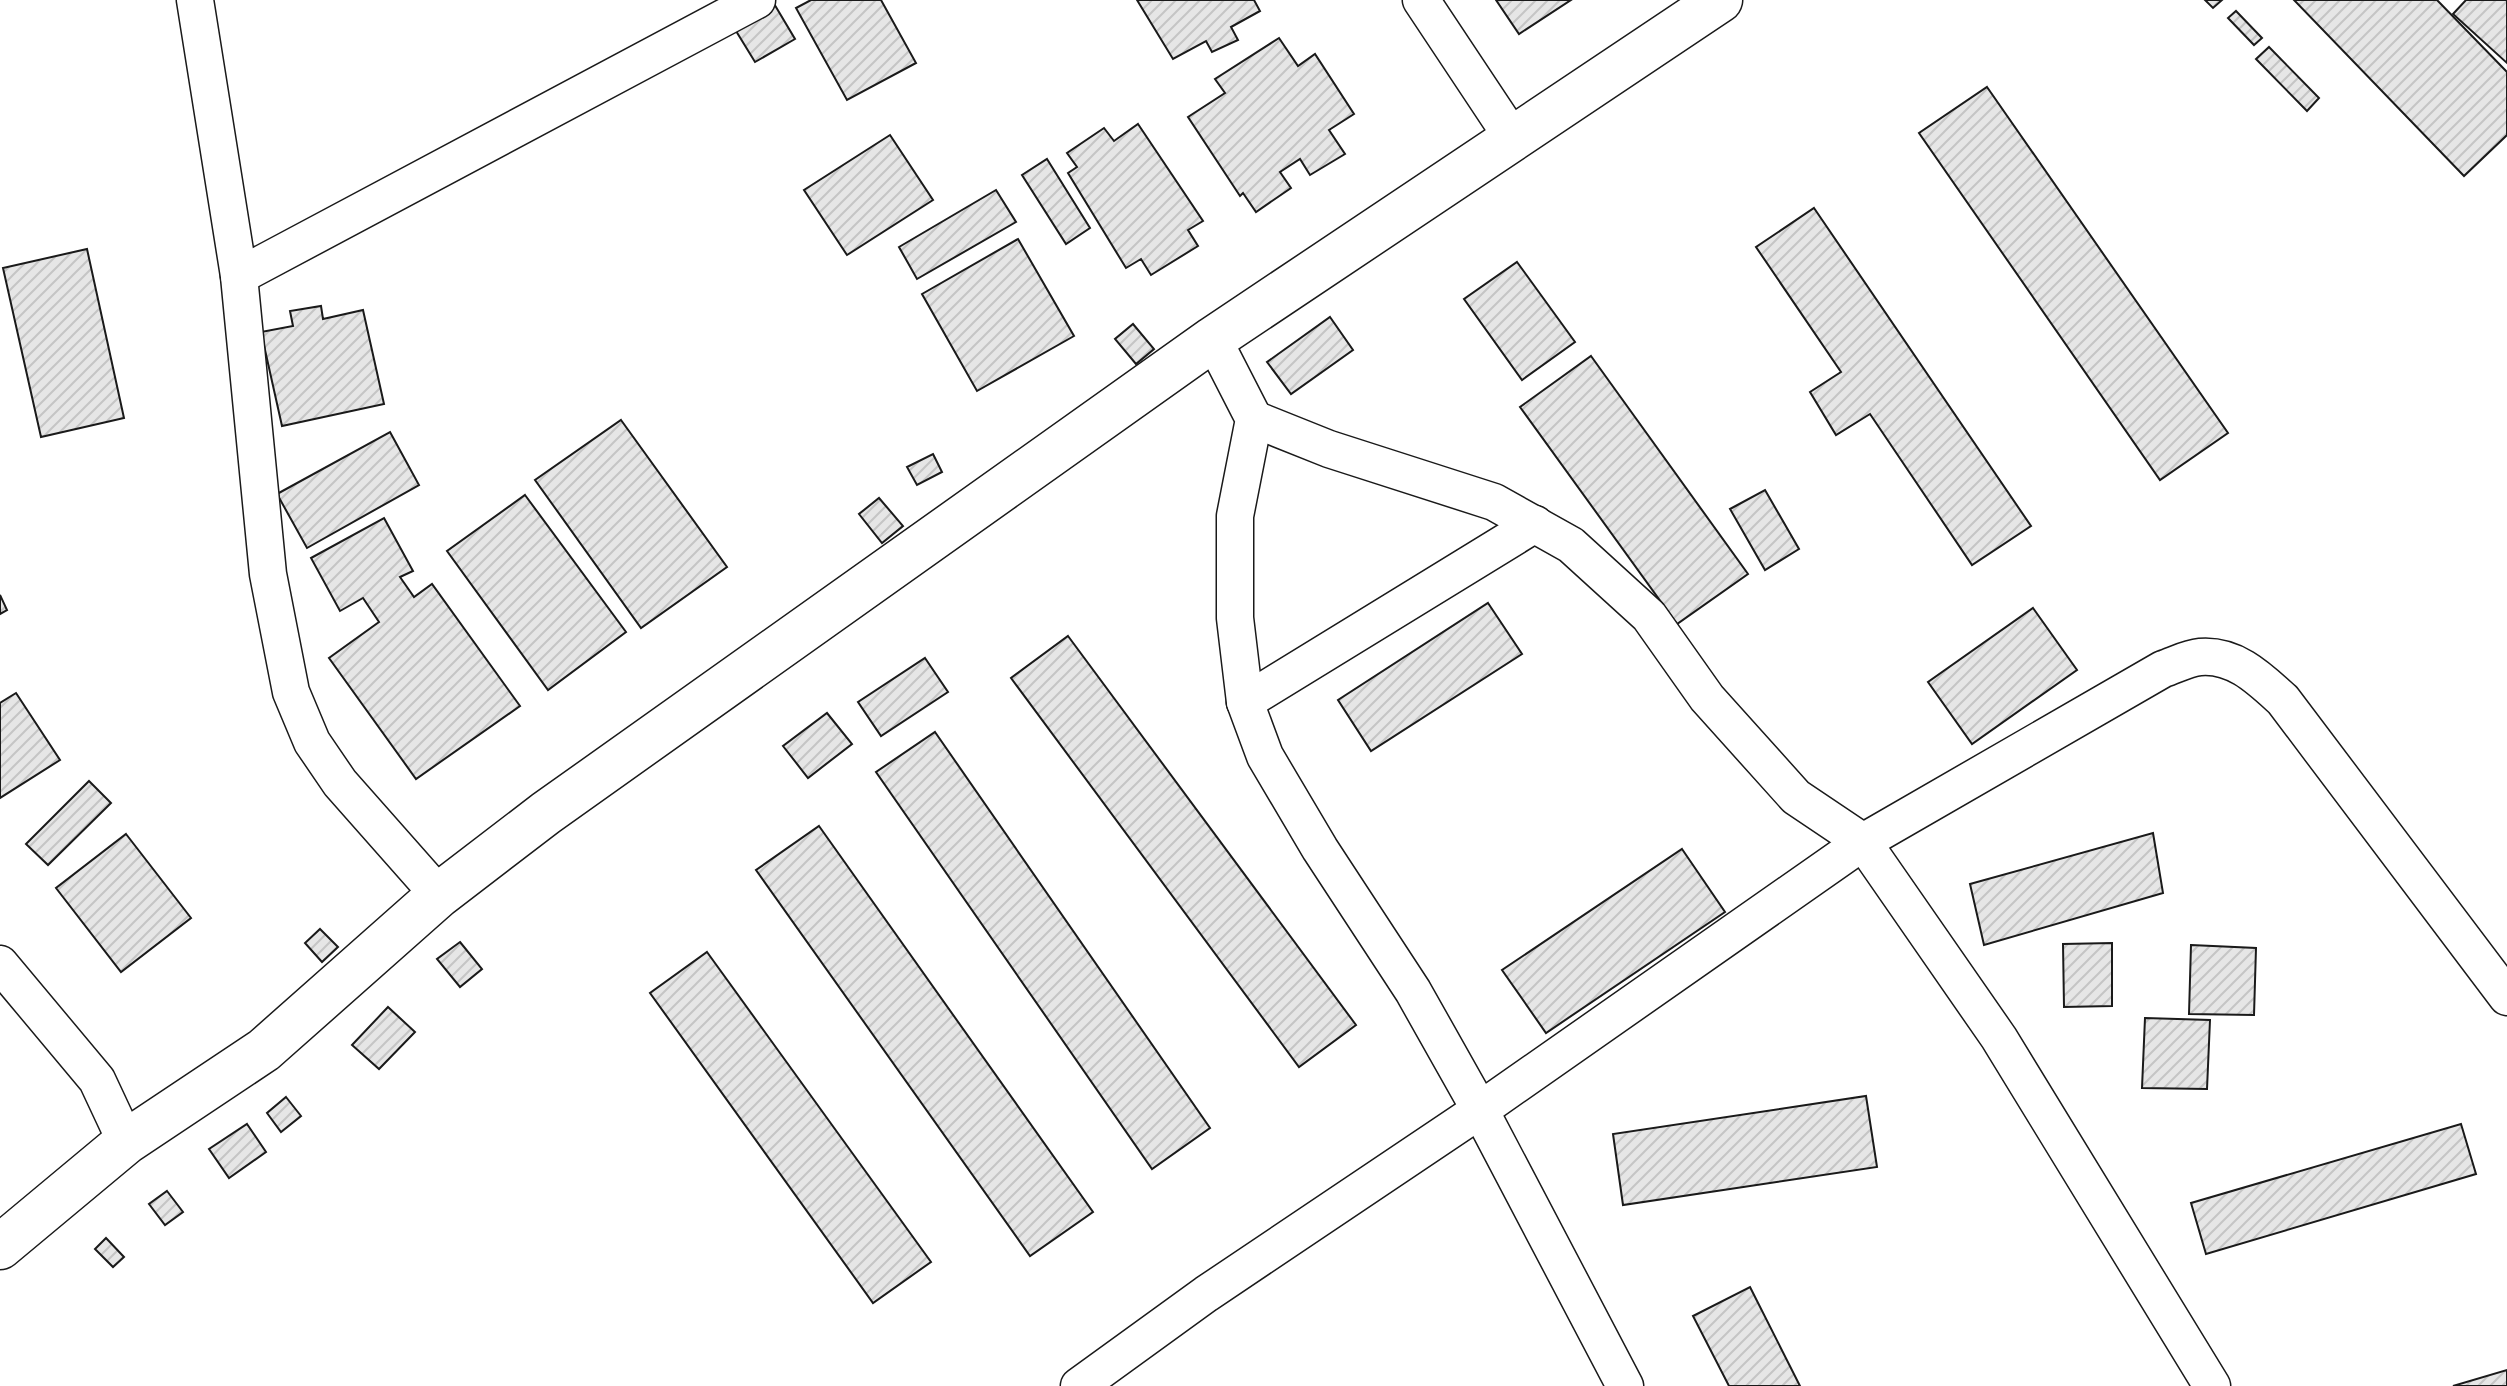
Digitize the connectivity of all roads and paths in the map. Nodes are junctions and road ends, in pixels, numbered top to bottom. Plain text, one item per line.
1 (195, 0) edge
2 (757, 0) edge
3 (1421, 0) edge
4 (1720, 0) edge
5 (1514, 140) junction
6 (239, 276) junction
7 (1213, 339) junction
8 (1254, 419) junction
9 (1535, 524) junction
10 (1245, 702) junction
11 (1863, 842) junction
12 (439, 895) junction
13 (0, 964) edge
14 (2507, 997) edge
15 (1480, 1110) junction
16 (126, 1142) junction
17 (0, 1247) edge
18 (1079, 1386) edge
19 (1625, 1386) edge
20 (2212, 1386) edge

1 - 6 street
2 - 6 street
3 - 5 street
4 - 5 main road
5 - 7 main road
6 - 12 street
7 - 8 street
7 - 12 main road
8 - 9 street
8 - 10 street
9 - 10 street
9 - 11 street
10 - 15 street
11 - 14 street
11 - 15 street
11 - 20 street
12 - 16 main road
13 - 16 street
15 - 18 street
15 - 19 street
16 - 17 main road

